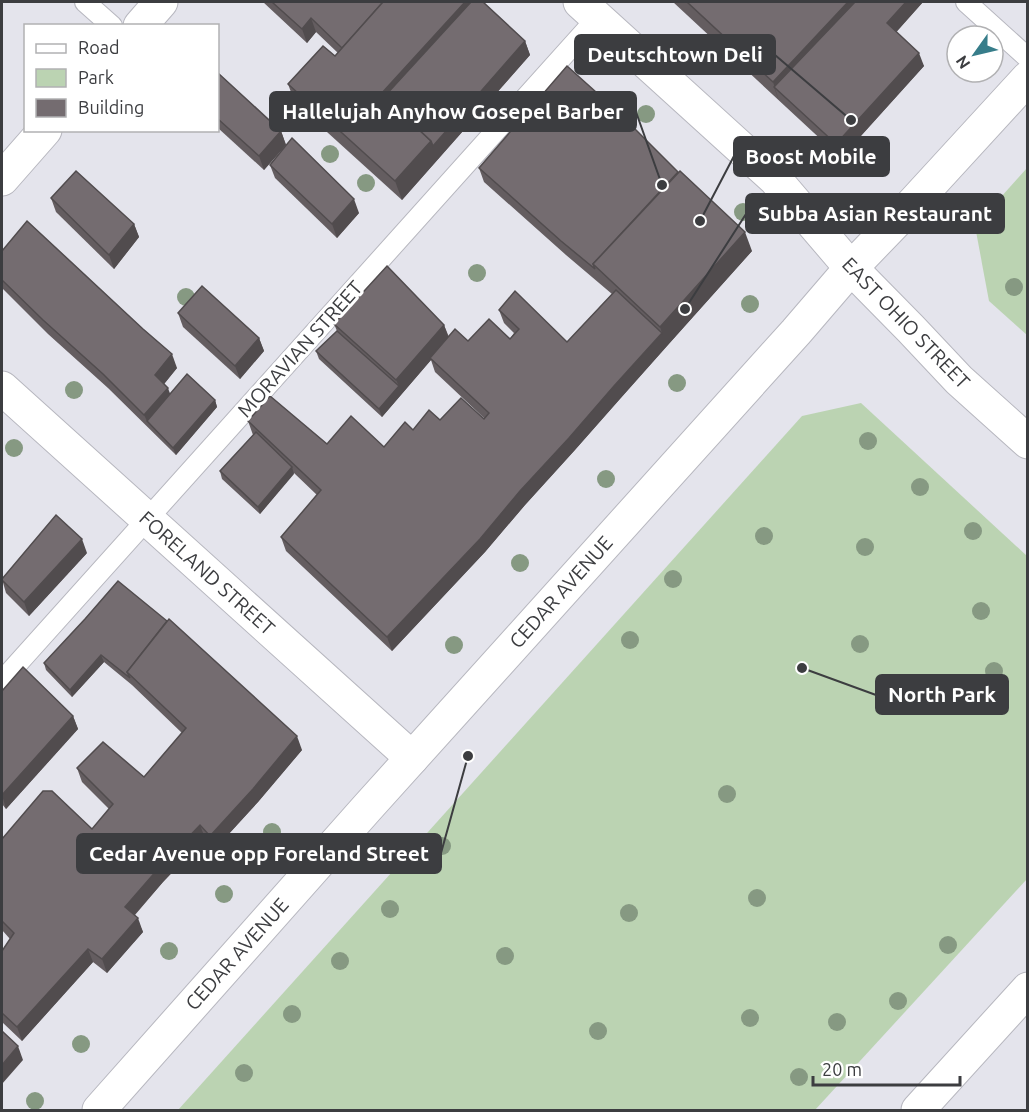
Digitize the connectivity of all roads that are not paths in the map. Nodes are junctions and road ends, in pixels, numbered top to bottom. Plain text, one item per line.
1 (85, 2) edge
2 (161, 2) edge
3 (966, 2) edge
4 (589, 10) edge
5 (110, 24) edge
6 (142, 24) edge
7 (1028, 58) edge
8 (1028, 78) edge
9 (43, 132) edge
10 (2, 179) edge
11 (851, 268) junction
12 (2, 388) edge
13 (1028, 442) edge
14 (147, 519) junction
15 (2, 681) edge
16 (412, 758) junction
17 (1028, 989) edge
18 (99, 1110) edge
19 (918, 1110) edge

1 - 5 lane
2 - 6 street
3 - 7 lane
4 - 11 street, EAST OHIO STREET
4 - 14 lane, MORAVIAN STREET
8 - 11 street, CEDAR AVENUE
9 - 10 street
11 - 13 street, EAST OHIO STREET
11 - 16 street, CEDAR AVENUE
12 - 14 street, FORELAND STREET
14 - 15 lane, MORAVIAN STREET
14 - 16 street, FORELAND STREET
16 - 18 street, CEDAR AVENUE
17 - 19 street

